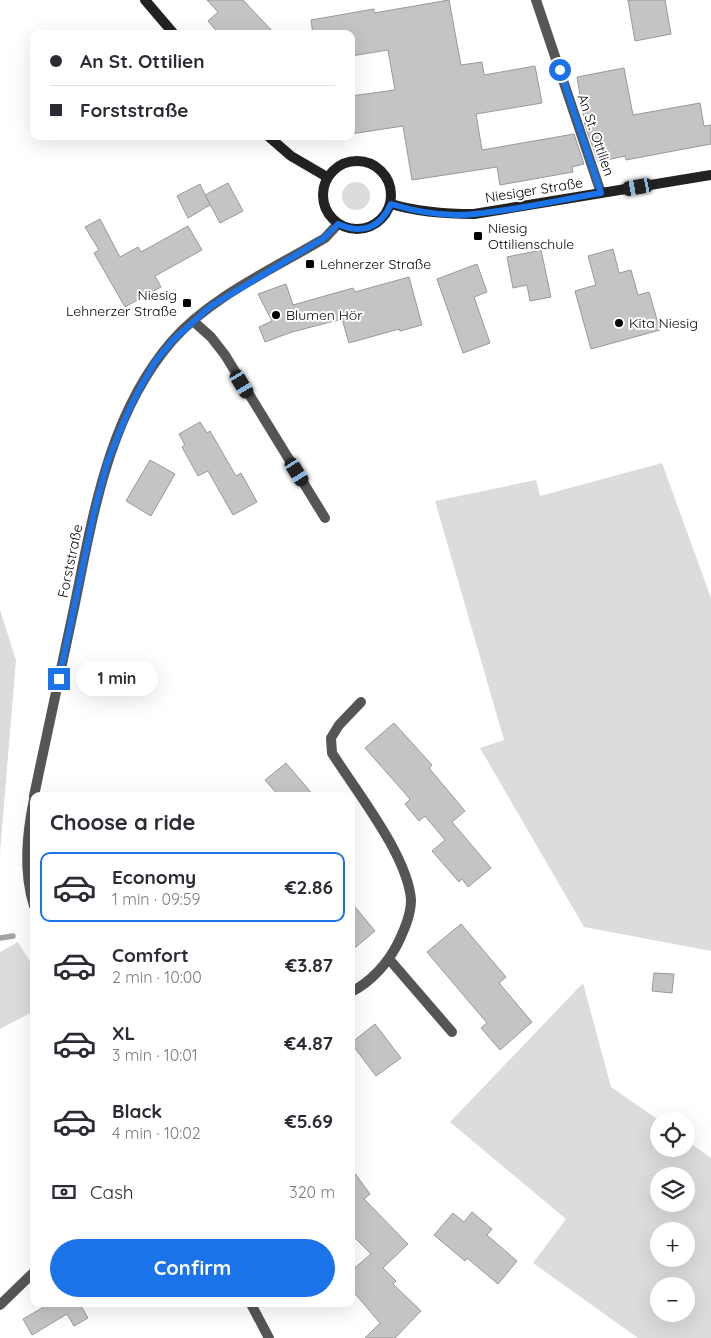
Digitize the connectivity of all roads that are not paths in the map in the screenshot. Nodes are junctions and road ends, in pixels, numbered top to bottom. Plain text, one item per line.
1 (145, 0) edge
2 (536, 0) edge
3 (171, 30) edge
4 (273, 140) edge
5 (711, 175) edge
6 (327, 177) junction
7 (601, 193) junction
8 (391, 204) junction
9 (338, 224) junction
10 (193, 321) junction
11 (325, 518) dead end
12 (361, 702) dead end
13 (35, 792) edge
14 (30, 831) edge
15 (30, 889) edge
16 (389, 959) junction
17 (355, 989) edge
18 (452, 1032) dead end
19 (30, 1276) edge
20 (0, 1305) edge
21 (253, 1307) edge
22 (269, 1338) edge

1 - 3 main road
2 - 7 street, An St. Ottilien
4 - 6 main road
5 - 7 main road, Niesiger Straße
6 - 8 main road
6 - 9 main road
7 - 8 main road, Niesiger Straße
8 - 9 main road
9 - 10 street, Forststraße
10 - 11 street
10 - 13 street, Forststraße
12 - 16 street
14 - 15 street, Forststraße
16 - 17 street
16 - 18 street
19 - 20 street
21 - 22 street

